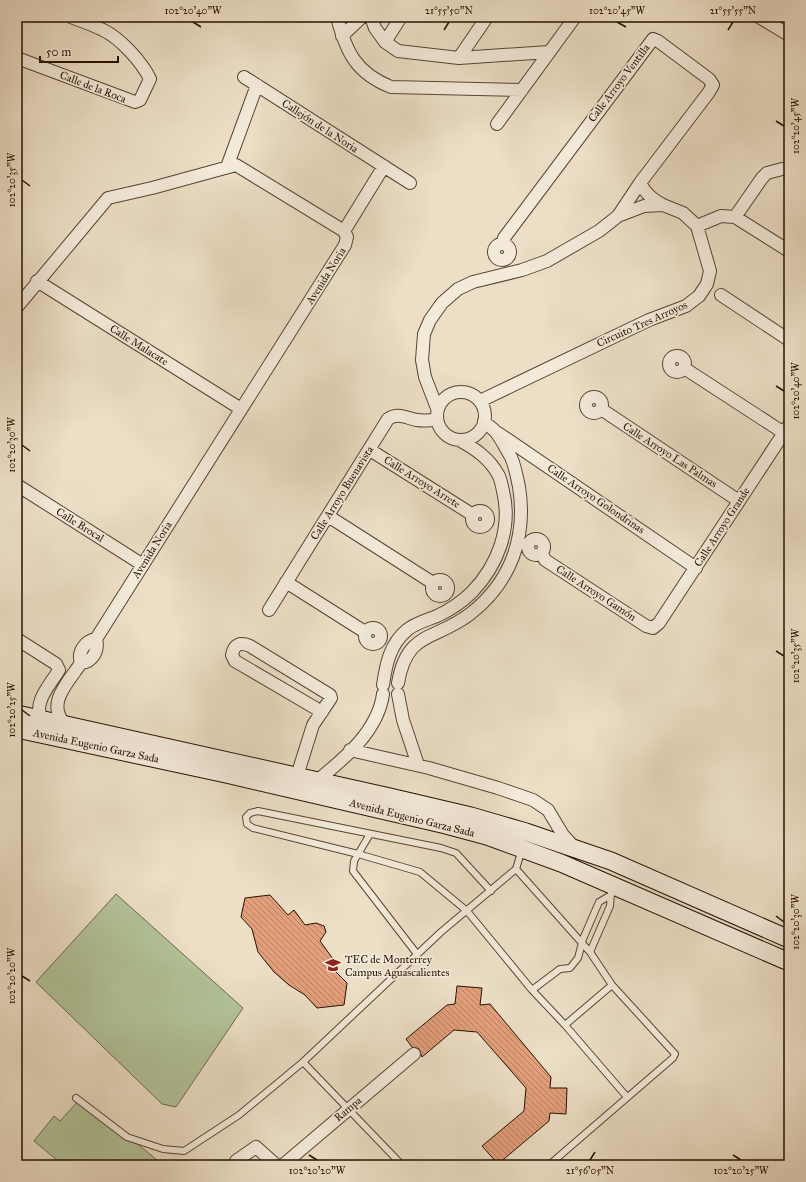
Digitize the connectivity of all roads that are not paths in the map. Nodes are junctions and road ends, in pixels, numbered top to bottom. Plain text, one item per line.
1 (71, 17) edge
2 (337, 17) edge
3 (362, 17) edge
4 (371, 17) edge
5 (401, 17) edge
6 (487, 17) edge
7 (575, 17) edge
8 (759, 17) edge
9 (789, 35) edge
10 (342, 36) junction
11 (385, 42) junction
12 (549, 52) junction
13 (17, 58) edge
14 (459, 58) junction
15 (244, 77) dead end
16 (257, 85) junction
17 (522, 90) junction
18 (497, 124) dead end
19 (384, 166) junction
20 (227, 167) junction
21 (782, 169) dead end
22 (410, 183) dead end
23 (640, 183) junction
24 (663, 205) junction
25 (618, 216) junction
26 (735, 217) junction
27 (697, 226) junction
28 (344, 231) junction
29 (503, 243) dead end
30 (789, 251) edge
31 (37, 282) junction
32 (721, 295) dead end
33 (17, 307) edge
34 (789, 340) edge
35 (684, 368) dead end
36 (480, 401) junction
37 (601, 409) dead end
38 (241, 410) junction
39 (437, 414) junction
40 (484, 421) junction
41 (786, 429) edge
42 (495, 431) junction
43 (459, 440) junction
44 (370, 450) junction
45 (536, 458) junction
46 (516, 472) junction
47 (17, 485) edge
48 (739, 501) junction
49 (473, 515) dead end
50 (328, 516) junction
51 (542, 553) dead end
52 (143, 565) junction
53 (696, 568) junction
54 (286, 582) junction
55 (433, 583) dead end
56 (269, 610) dead end
57 (653, 628) joint
58 (365, 632) dead end
59 (17, 639) edge
60 (379, 711) junction
61 (402, 711) junction
62 (322, 712) junction
63 (17, 714) edge
64 (42, 720) junction
65 (65, 724) junction
66 (17, 729) edge
67 (350, 750) junction
68 (418, 765) junction
69 (297, 776) junction
70 (318, 780) junction
71 (370, 834) junction
72 (574, 847) junction
73 (523, 848) junction
74 (358, 854) junction
75 (516, 869) junction
76 (617, 880) junction
77 (491, 891) junction
78 (467, 911) junction
79 (789, 939) edge
80 (583, 944) junction
81 (590, 952) junction
82 (417, 954) junction
83 (789, 962) edge
84 (612, 985) junction
85 (532, 990) junction
86 (565, 1024) junction
87 (414, 1054) dead end
88 (303, 1062) junction
89 (627, 1097) junction
90 (76, 1098) dead end
91 (348, 1109) junction
92 (236, 1161) dead end
93 (276, 1165) edge
94 (283, 1165) edge
95 (402, 1165) edge
96 (549, 1165) edge

1 - 13 street, Calle de la Roca
2 - 10 street
3 - 10 street
4 - 11 street
5 - 11 street
6 - 14 street
7 - 12 street
8 - 9 street
10 - 17 street
11 - 14 street
12 - 14 street
12 - 17 street
15 - 16 street, Callejón de la Noria
16 - 19 street, Callejón de la Noria
16 - 20 street
17 - 18 street
19 - 22 street, Callejón de la Noria
19 - 28 street
20 - 28 street, Avenida Noria
20 - 31 street, Avenida Noria
21 - 26 street
23 - 24 street
23 - 25 street, Calle Arroyo Ventilla
23 - 29 street, Calle Arroyo Ventilla
24 - 25 street
24 - 27 street
25 - 39 street
26 - 27 street
26 - 30 street
27 - 36 street, Circuito Tres Arroyos
28 - 38 street, Avenida Noria
31 - 33 street, Avenida Noria
31 - 38 street, Calle Malacate
32 - 34 street
35 - 41 street
36 - 39 street
36 - 40 street
37 - 48 street, Calle Arroyo Las Palmas
38 - 52 street, Avenida Noria
39 - 43 street
39 - 44 street, Calle Arroyo Buenavista
40 - 42 street
40 - 43 street
41 - 48 street, Calle Arroyo Grande
42 - 45 street, Calle Arroyo Golondrinas
42 - 46 street
43 - 60 street
44 - 49 street, Calle Arroyo Arrete
44 - 50 street, Calle Arroyo Buenavista
45 - 46 street
45 - 53 street, Calle Arroyo Golondrinas
46 - 61 street
47 - 52 street, Calle Brocal
48 - 53 street, Calle Arroyo Grande
50 - 54 street, Calle Arroyo Buenavista
50 - 55 street
51 - 57 street, Calle Arroyo Gamón
52 - 65 street, Avenida Noria
53 - 57 street, Calle Arroyo Grande
54 - 56 street, Calle Arroyo Buenavista
54 - 58 street
59 - 64 street
60 - 61 street
60 - 67 street
61 - 68 street
62 - 62 street
62 - 69 street
63 - 64 main road, Avenida Eugenio Garza Sada
64 - 65 main road, Avenida Eugenio Garza Sada
65 - 69 main road, Avenida Eugenio Garza Sada
66 - 73 main road, Avenida Eugenio Garza Sada
67 - 68 street
67 - 70 street
68 - 72 street
69 - 70 main road, Avenida Eugenio Garza Sada
70 - 72 main road, Avenida Eugenio Garza Sada
71 - 74 lane
71 - 74 lane
71 - 77 lane
72 - 76 main road, Avenida Eugenio Garza Sada
73 - 75 lane
73 - 76 main road, Avenida Eugenio Garza Sada
74 - 78 lane
74 - 82 lane
75 - 77 lane
75 - 80 lane
76 - 79 main road, Avenida Eugenio Garza Sada
76 - 80 lane
76 - 81 lane
76 - 83 main road, Avenida Eugenio Garza Sada
77 - 78 lane
78 - 82 lane
78 - 85 lane
80 - 81 lane
80 - 85 lane
81 - 84 lane
82 - 88 lane
84 - 86 lane
84 - 89 lane
85 - 86 lane
86 - 89 lane
87 - 91 street, Rampa
88 - 90 lane
88 - 91 lane
89 - 96 lane
91 - 94 street, Rampa
91 - 95 lane
92 - 93 street

